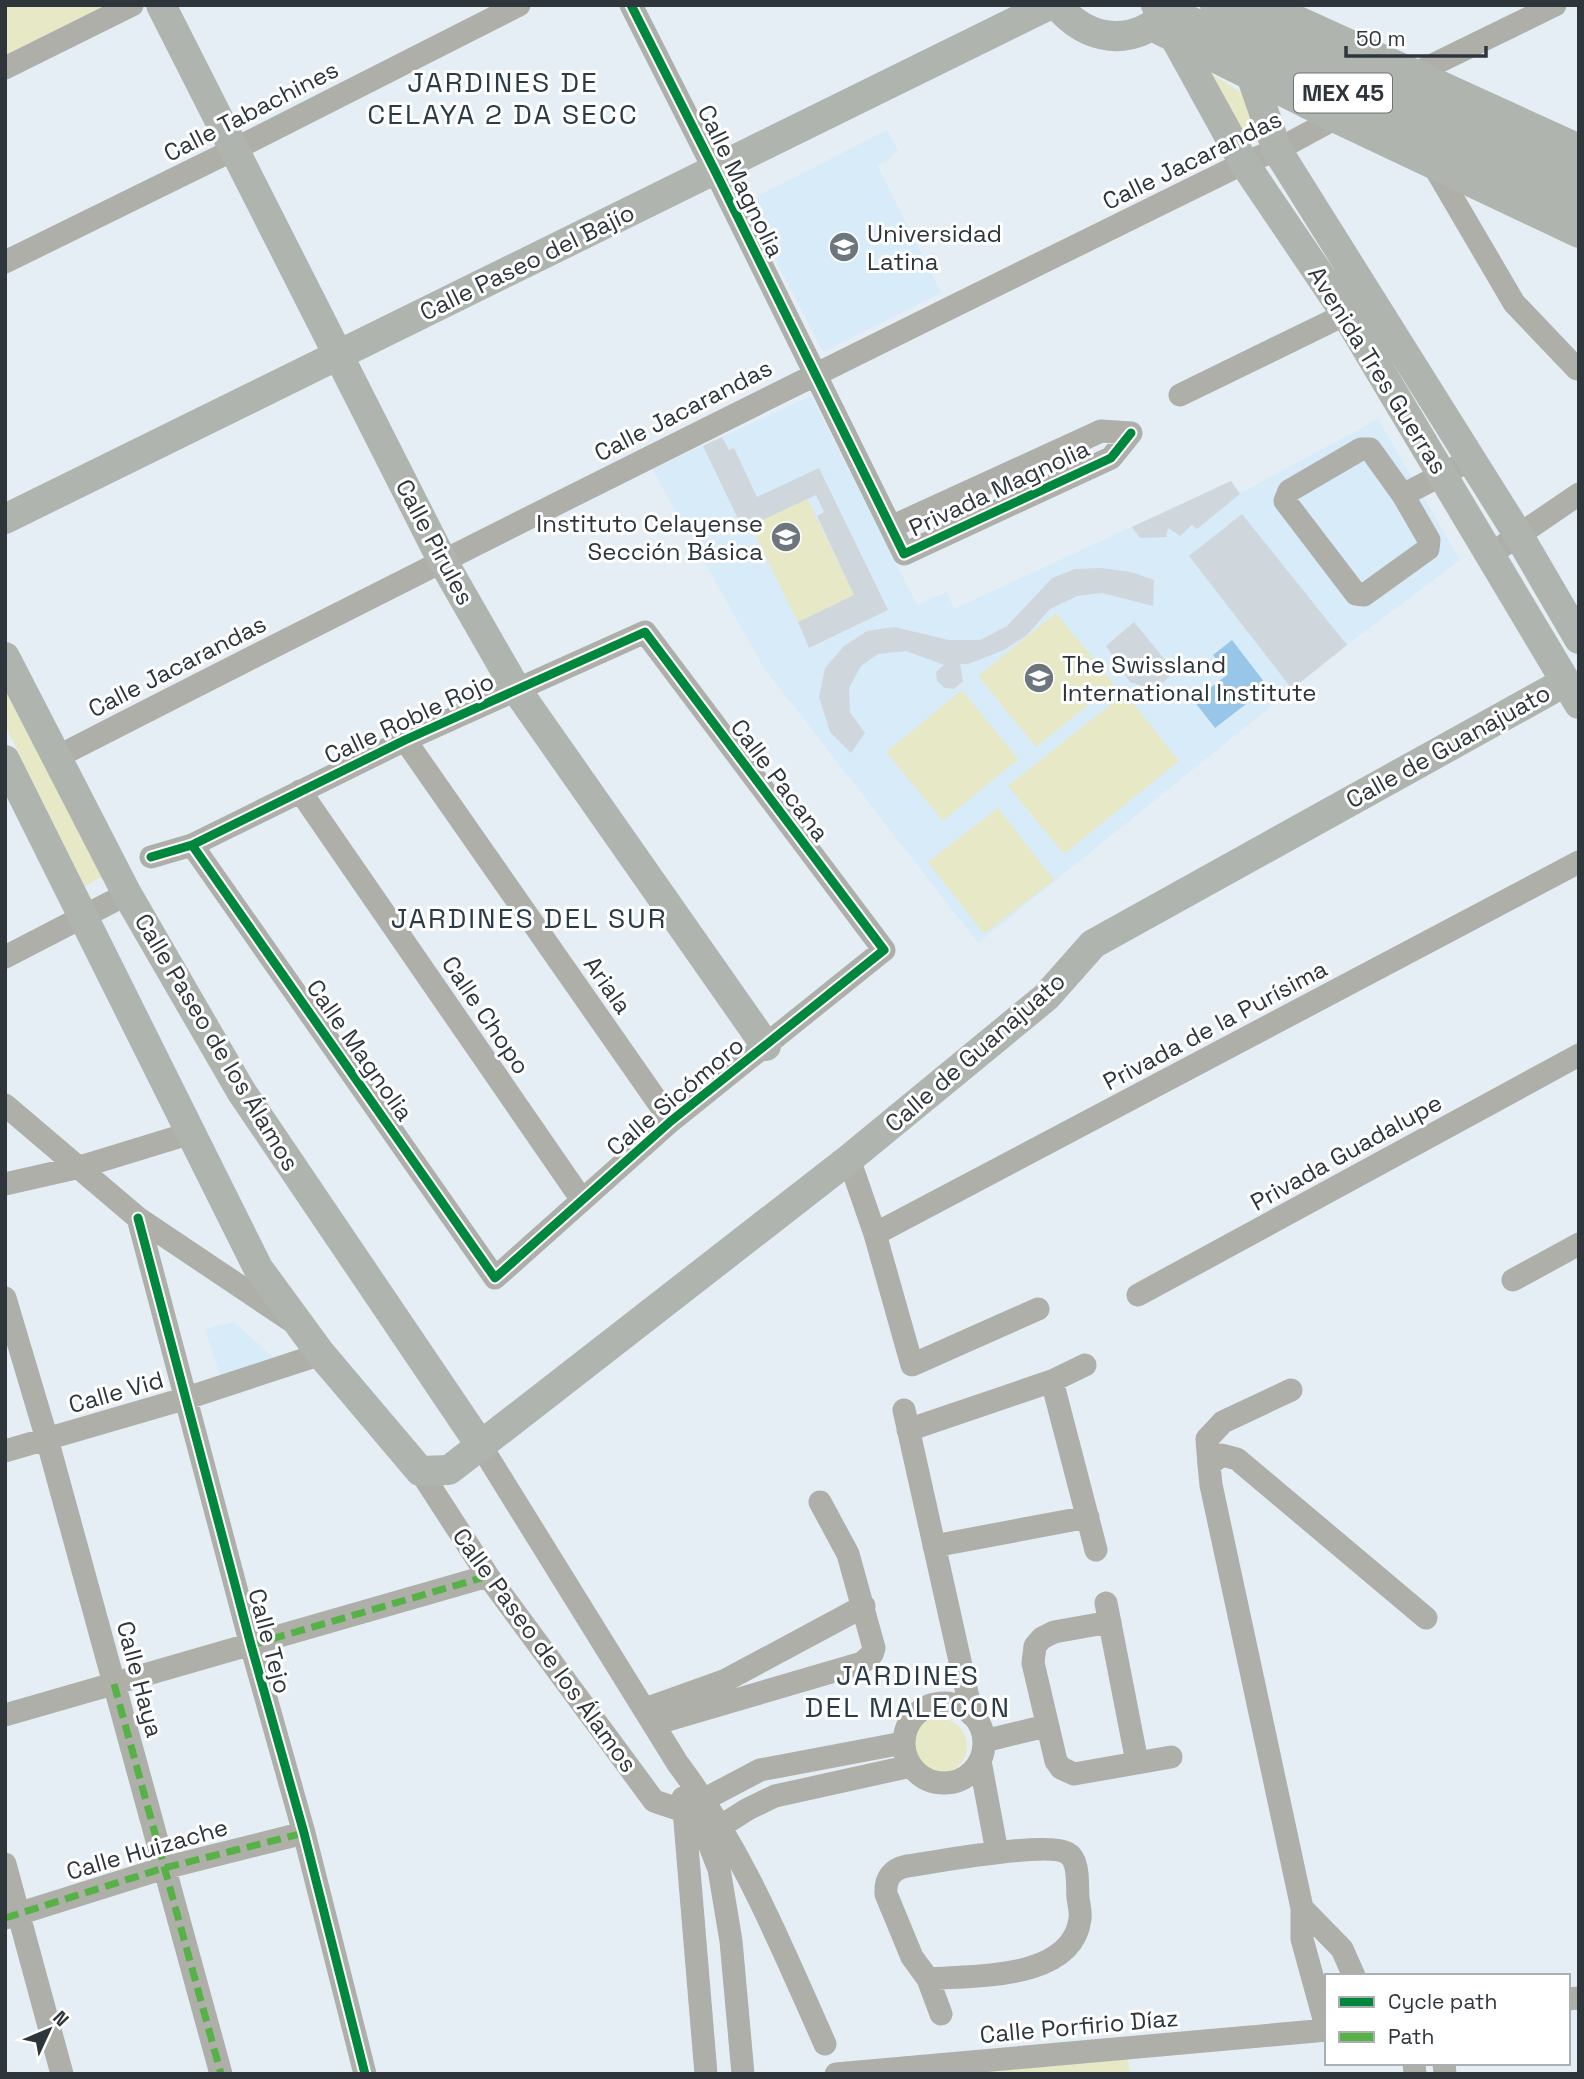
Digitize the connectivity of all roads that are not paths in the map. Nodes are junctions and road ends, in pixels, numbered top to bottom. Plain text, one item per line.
1 (132, 5) edge
2 (161, 5) edge
3 (519, 5) edge
4 (631, 5) edge
5 (1049, 5) edge
6 (1057, 5) edge
7 (1173, 5) edge
8 (1215, 5) edge
9 (1555, 5) edge
10 (1270, 8) edge
11 (1161, 23) edge
12 (5, 68) edge
13 (1416, 73) junction
14 (1251, 75) junction
15 (1336, 118) junction
16 (1277, 149) junction
17 (1579, 149) edge
18 (233, 150) junction
19 (1244, 163) junction
20 (1432, 163) junction
21 (1538, 170) junction
22 (715, 171) junction
23 (1579, 176) edge
24 (1579, 203) edge
25 (1579, 233) edge
26 (5, 262) edge
27 (1346, 314) junction
28 (339, 354) junction
29 (1579, 368) edge
30 (815, 374) junction
31 (1180, 395) dead end
32 (1472, 459) junction
33 (1004, 475) junction
34 (1444, 475) junction
35 (1579, 494) edge
36 (1404, 495) junction
37 (1018, 501) junction
38 (5, 519) edge
39 (891, 527) junction
40 (1519, 536) junction
41 (1491, 554) junction
42 (442, 560) junction
43 (645, 632) joint
44 (1579, 639) edge
45 (5, 657) edge
46 (1574, 686) edge
47 (516, 689) junction
48 (405, 740) junction
49 (57, 757) junction
50 (5, 760) edge
51 (12, 789) edge
52 (300, 791) junction
53 (192, 845) junction
54 (151, 857) dead end
55 (1579, 862) edge
56 (127, 894) junction
57 (83, 918) junction
58 (884, 950) joint
59 (5, 957) edge
60 (766, 1046) junction
61 (1579, 1055) edge
62 (5, 1105) edge
63 (671, 1122) junction
64 (191, 1133) junction
65 (849, 1158) junction
66 (80, 1167) junction
67 (5, 1184) edge
68 (582, 1200) junction
69 (138, 1218) junction
70 (875, 1234) junction
71 (1579, 1244) edge
72 (495, 1278) joint
73 (1513, 1280) dead end
74 (1138, 1295) dead end
75 (5, 1298) edge
76 (1038, 1309) dead end
77 (300, 1327) junction
78 (321, 1354) junction
79 (1085, 1365) dead end
80 (1052, 1381) junction
81 (1291, 1390) dead end
82 (187, 1398) junction
83 (47, 1439) junction
84 (481, 1446) junction
85 (5, 1451) edge
86 (1209, 1465) junction
87 (420, 1471) junction
88 (820, 1502) dead end
89 (1088, 1517) junction
90 (934, 1546) junction
91 (1096, 1550) dead end
92 (488, 1576) junction
93 (864, 1605) junction
94 (1426, 1618) dead end
95 (251, 1645) junction
96 (964, 1679) junction
97 (114, 1684) junction
98 (730, 1691) junction
99 (948, 1703) junction
100 (5, 1715) edge
101 (972, 1715) junction
102 (650, 1716) junction
103 (1046, 1726) junction
104 (904, 1743) junction
105 (982, 1751) junction
106 (1171, 1757) dead end
107 (1138, 1762) junction
108 (678, 1764) junction
109 (911, 1766) junction
110 (946, 1783) junction
111 (988, 1799) junction
112 (705, 1800) junction
113 (684, 1811) junction
114 (721, 1826) junction
115 (304, 1833) junction
116 (997, 1852) junction
117 (5, 1864) edge
118 (164, 1868) junction
119 (1302, 1908) junction
120 (12, 1916) edge
121 (1353, 1974) edge
122 (928, 1979) junction
123 (941, 2014) dead end
124 (1325, 2023) edge
125 (1325, 2030) edge
126 (825, 2044) dead end
127 (62, 2074) edge
128 (221, 2074) edge
129 (365, 2074) edge
130 (706, 2074) edge
131 (743, 2074) edge
132 (836, 2074) edge

1 - 12 street
2 - 18 main road, Calle Pirules
3 - 18 street, Calle Tabachines
4 - 22 street, Calle Magnolia
5 - 22 main road, Calle Paseo del Bajío
6 - 11 main road
7 - 11 main road
8 - 21 main road, MEX 45, bridge
9 - 13 street
10 - 13 main road
10 - 14 street
11 - 14 main road
11 - 19 main road, Avenida Tres Guerras
11 - 21 main road, MEX 45, bridge
13 - 17 main road
14 - 15 main road
14 - 16 main road, Avenida Tres Guerras
15 - 16 street, Calle Jacarandas
15 - 20 main road
16 - 19 street, Calle Jacarandas
16 - 32 main road, Avenida Tres Guerras
18 - 26 street, Calle Tabachines
18 - 28 main road, Calle Pirules
19 - 27 main road, Avenida Tres Guerras
19 - 30 street, Calle Jacarandas
20 - 25 main road
20 - 29 street
21 - 23 main road, MEX 45
21 - 24 main road, MEX 45
22 - 28 main road, Calle Paseo del Bajío
22 - 30 street, Calle Magnolia
27 - 31 street
27 - 34 main road, Avenida Tres Guerras
28 - 38 main road, Calle Paseo del Bajío
28 - 42 main road, Calle Pirules
30 - 39 street, Privada Magnolia
30 - 42 street, Calle Jacarandas
32 - 34 street
32 - 40 main road, Avenida Tres Guerras
33 - 37 street
33 - 37 street, Privada Magnolia
33 - 39 street, Privada Magnolia
34 - 36 street
34 - 41 main road, Avenida Tres Guerras
35 - 40 street
36 - 36 street
37 - 39 street, Privada Magnolia
40 - 41 street
40 - 44 main road, Avenida Tres Guerras
41 - 46 main road, Avenida Tres Guerras
42 - 47 main road, Calle Pirules
42 - 49 street, Calle Jacarandas
43 - 47 street, Calle Roble Rojo
43 - 58 street, Calle Pacana
45 - 49 main road, Calle Paseo de los Álamos
46 - 65 main road, Calle de Guanajuato
47 - 48 street, Calle Roble Rojo
47 - 60 main road, Calle Pirules
48 - 52 street, Calle Roble Rojo
48 - 63 street, Ariala
49 - 56 main road, Calle Paseo de los Álamos
50 - 51 main road, Calle Paseo de los Álamos
51 - 57 main road, Calle Paseo de los Álamos
52 - 53 street, Calle Roble Rojo
52 - 68 street, Calle Chopo
53 - 54 street, Calle Roble Rojo
53 - 72 street, Calle Magnolia
55 - 70 street, Privada de la Purísima
56 - 57 street
56 - 84 main road, Calle Paseo de los Álamos
57 - 59 street
57 - 64 main road, Calle Paseo de los Álamos
58 - 60 street, Calle Sicómoro
60 - 63 street, Calle Sicómoro
61 - 74 street, Privada Guadalupe
62 - 66 street
63 - 68 street, Calle Sicómoro
64 - 66 street
64 - 77 main road, Calle Paseo de los Álamos
65 - 70 street
65 - 84 main road, Calle de Guanajuato
66 - 67 street
66 - 69 street
68 - 72 street, Calle Sicómoro
69 - 77 street
69 - 82 street, Calle Tejo
70 - 76 street
71 - 73 street
75 - 83 street, Calle Haya
77 - 78 main road, Calle Paseo de los Álamos
78 - 82 street, Calle Vid
78 - 87 main road, Calle Paseo de los Álamos
79 - 80 street
80 - 89 street
80 - 90 street
81 - 86 street
82 - 83 street, Calle Vid
82 - 95 street, Calle Tejo
83 - 85 street, Calle Vid
83 - 97 street, Calle Haya
84 - 87 main road
84 - 102 street, Calle Paseo de los Álamos
86 - 94 street
86 - 119 street
87 - 92 street, Calle Paseo de los Álamos
88 - 93 street
89 - 90 street
89 - 91 street
90 - 96 street
92 - 95 street
92 - 113 street, Calle Paseo de los Álamos
93 - 98 street
93 - 98 street
95 - 97 street
95 - 115 street, Calle Tejo
96 - 99 street
96 - 101 street
97 - 100 street
97 - 118 street, Calle Haya
98 - 102 street
99 - 101 street
99 - 104 street
101 - 105 street
102 - 108 street, Calle Paseo de los Álamos
103 - 105 street
103 - 107 street
103 - 107 street
104 - 109 street
104 - 112 street
105 - 110 street
105 - 111 street
106 - 107 street
108 - 112 street, Calle Paseo de los Álamos
108 - 113 street, Calle Paseo de los Álamos
108 - 131 street, Calle Paseo de los Álamos
109 - 110 street
109 - 114 street
110 - 111 street
111 - 116 street
112 - 114 street, Calle Paseo de los Álamos
113 - 130 street, Calle Paseo de los Álamos
114 - 126 street, Calle Paseo de los Álamos
115 - 118 street, Calle Huizache
115 - 129 street, Calle Tejo
116 - 122 street
116 - 122 street
117 - 120 street
118 - 120 street, Calle Huizache
118 - 128 street, Calle Haya
119 - 121 street
119 - 124 street
120 - 127 street
122 - 123 street
125 - 132 street, Calle Porfirio Díaz

